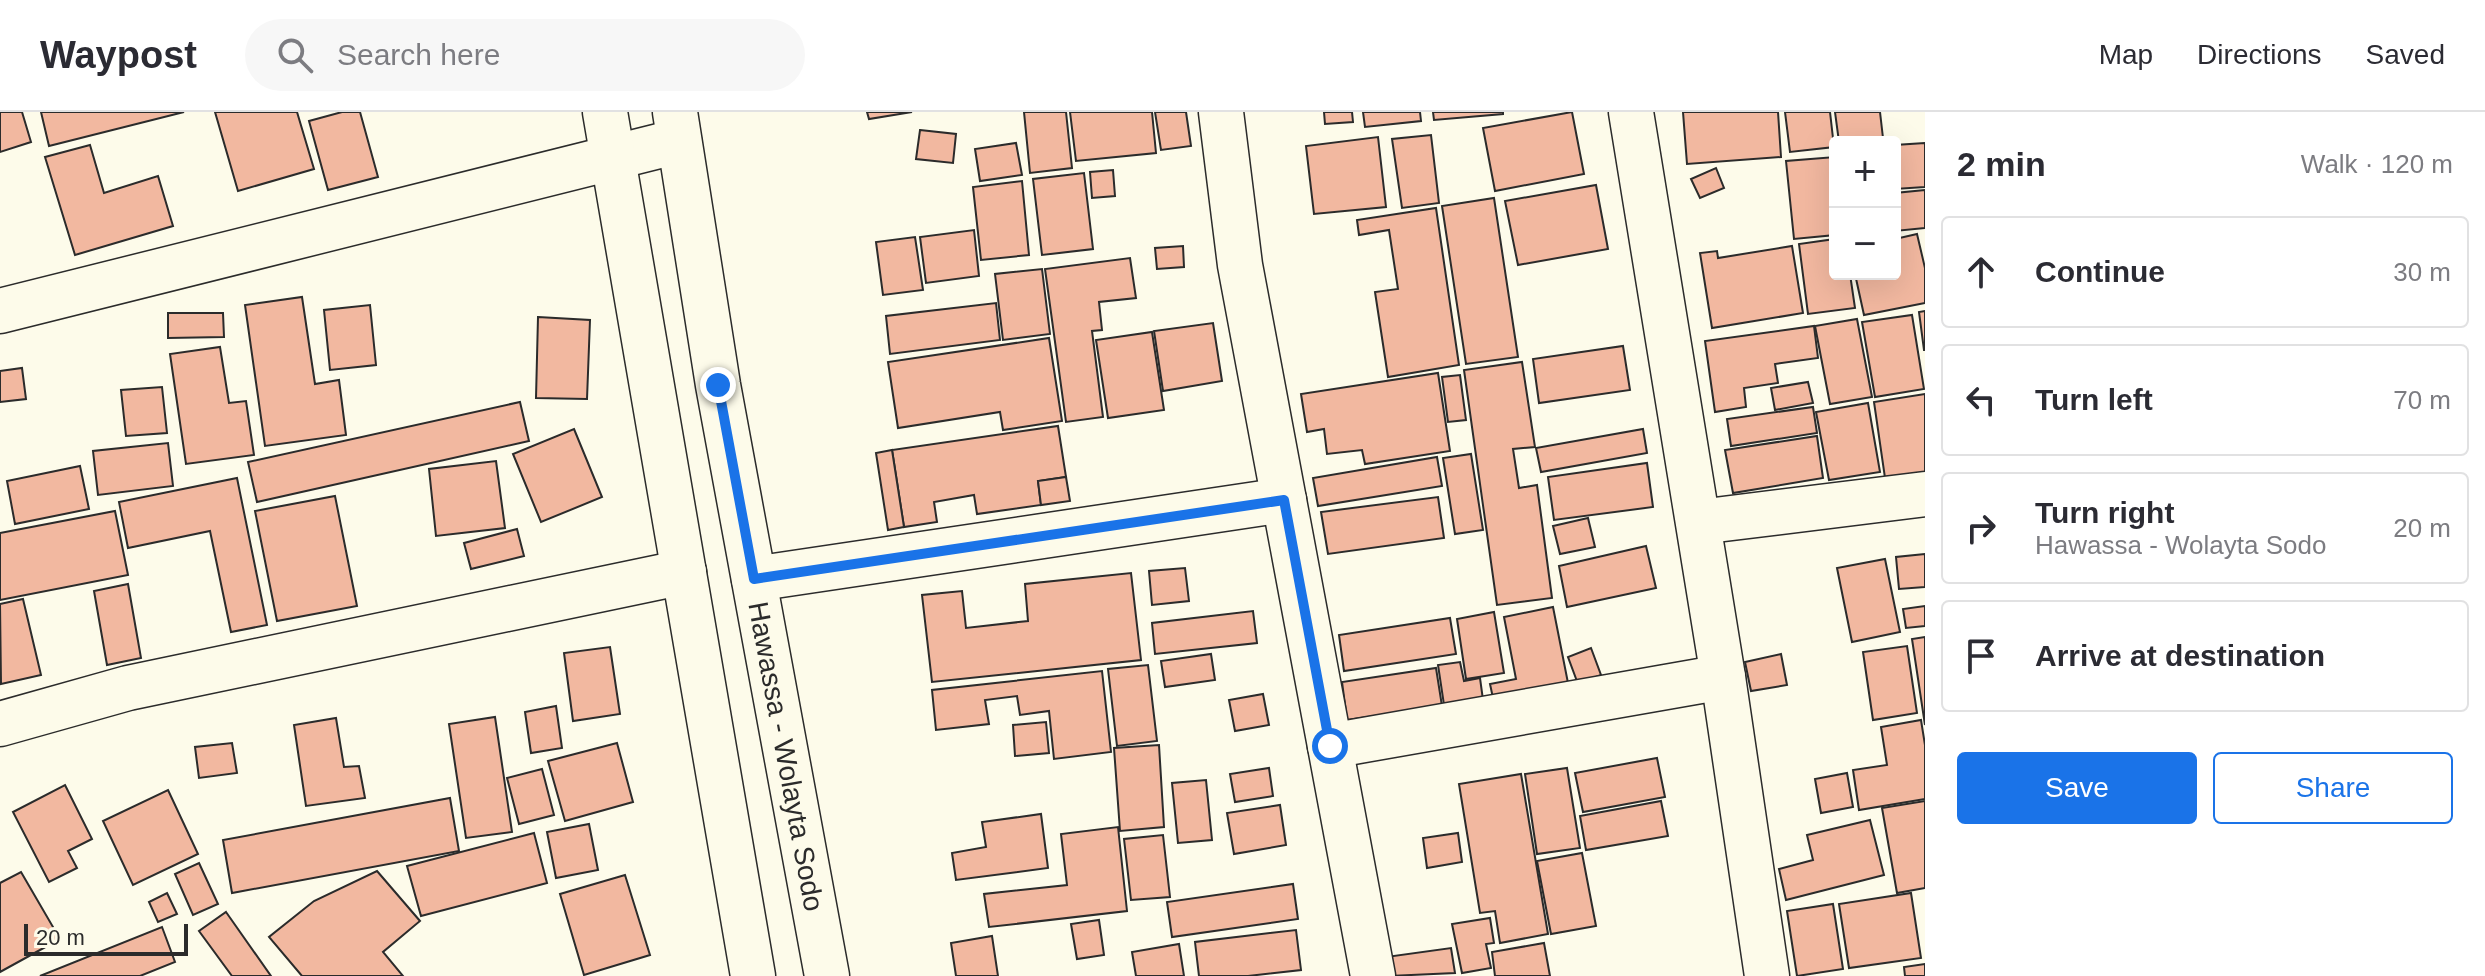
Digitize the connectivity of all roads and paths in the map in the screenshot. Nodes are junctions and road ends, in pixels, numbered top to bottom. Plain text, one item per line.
1 (605, 112) edge
2 (1221, 112) edge
3 (1631, 112) edge
4 (677, 127) edge
5 (613, 158) junction
6 (0, 311) edge
7 (1925, 494) edge
8 (1284, 500) junction
9 (1699, 522) junction
10 (684, 572) junction
11 (754, 579) junction
12 (1723, 677) junction
13 (0, 724) edge
14 (1330, 746) junction
15 (753, 976) edge
16 (827, 976) edge
17 (1373, 976) edge
18 (1767, 976) edge

1 - 5 street
2 - 8 street
3 - 9 street
4 - 5 street
4 - 11 street, Hawassa - Wolayta Sodo
5 - 6 street
5 - 10 street
7 - 9 street
8 - 11 street
8 - 14 street
9 - 12 street
10 - 13 street
10 - 15 street
11 - 16 street, Hawassa - Wolayta Sodo
12 - 14 street
12 - 18 street
14 - 17 street

